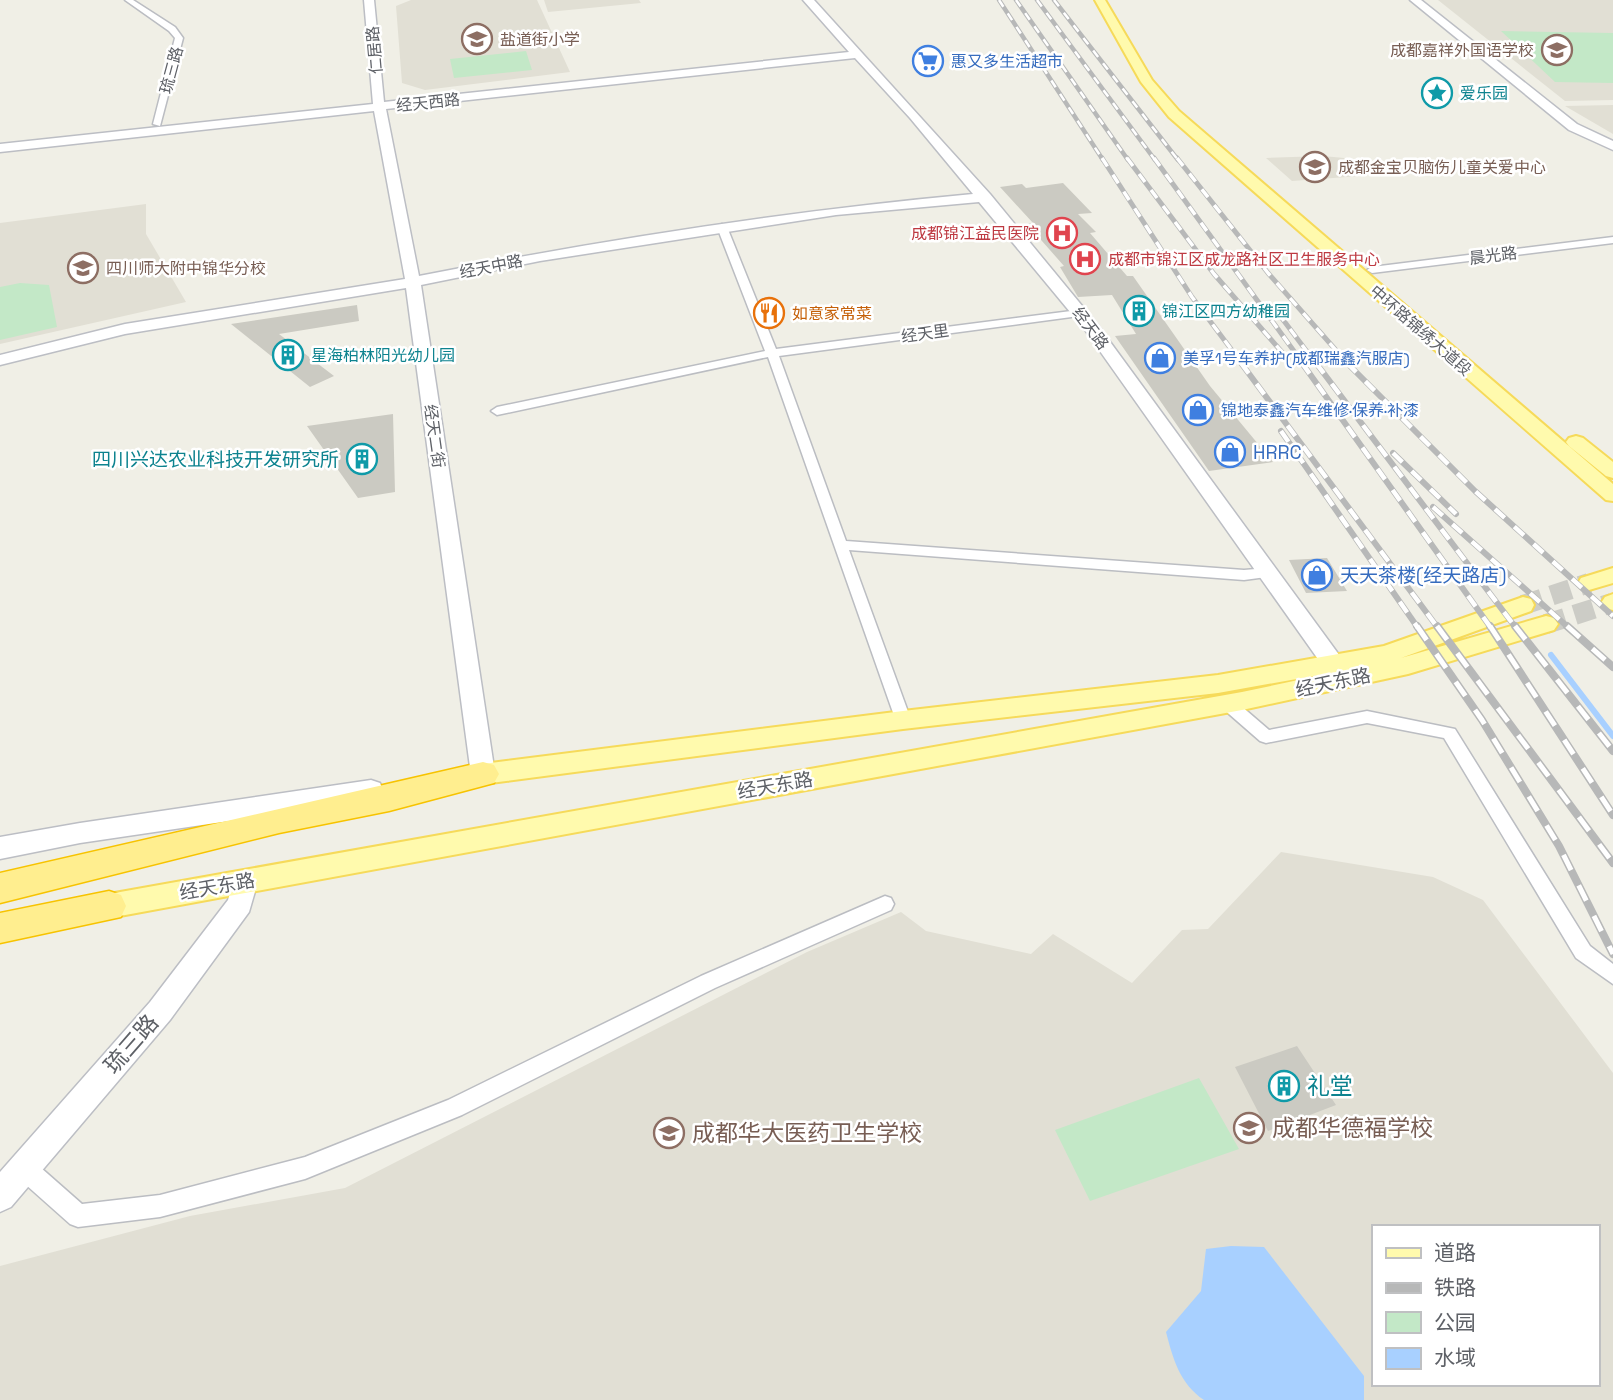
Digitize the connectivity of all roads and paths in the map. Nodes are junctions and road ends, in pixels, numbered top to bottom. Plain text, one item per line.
1 (128, 0) edge
2 (369, 0) edge
3 (808, 0) edge
4 (1100, 0) edge
5 (1115, 0) edge
6 (1416, 0) edge
7 (854, 52) junction
8 (379, 104) junction
9 (157, 124) junction
10 (0, 141) edge
11 (1613, 146) edge
12 (0, 148) edge
13 (985, 197) junction
14 (722, 227) junction
15 (1613, 240) edge
16 (1613, 245) edge
17 (1376, 273) junction
18 (412, 282) junction
19 (1079, 313) junction
20 (772, 353) junction
21 (0, 360) edge
22 (497, 411) dead end
23 (1613, 472) edge
24 (1613, 495) edge
25 (840, 545) junction
26 (1268, 573) junction
27 (1613, 575) edge
28 (1590, 583) tunnel mouth
29 (1523, 605) tunnel mouth
30 (1546, 624) tunnel mouth
31 (1339, 672) junction
32 (1227, 703) junction
33 (903, 720) junction
34 (483, 774) junction
35 (279, 820) junction
36 (0, 848) edge
37 (0, 868) edge
38 (245, 881) junction
39 (0, 888) edge
40 (885, 904) dead end
41 (109, 906) junction
42 (0, 928) edge
43 (0, 935) edge
44 (1613, 975) edge
45 (24, 1168) junction
46 (0, 1196) edge

1 - 9 street, 琉三路
2 - 8 street, 仁居路
3 - 7 street, 经天路
4 - 24 main road, 中环路锦绣大道段
5 - 17 main road, 中环路锦绣大道段
6 - 11 street
7 - 8 street, 经天西路
7 - 13 street, 经天路
8 - 9 street, 经天西路
8 - 12 street, 经天西路
8 - 18 street, 经天二街
9 - 10 street, 经天西路
13 - 14 street, 经天中路
13 - 19 street, 经天路
14 - 18 street, 经天中路
14 - 20 street
15 - 17 street, 晨光路
16 - 17 street, 晨光路
17 - 23 main road, 中环路锦绣大道段
18 - 21 street, 经天中路
18 - 34 street, 经天二街
19 - 20 street, 经天里
19 - 26 street, 经天路
20 - 22 street, 经天里
20 - 25 street
25 - 26 street
25 - 33 street
26 - 31 street, 经天路
27 - 28 main road
29 - 31 main road, 经天东路
30 - 31 main road, 经天东路
31 - 32 main road, 经天东路
31 - 33 main road, 经天东路
32 - 38 main road, 经天东路
32 - 44 street
33 - 34 main road, 经天东路
34 - 35 highway, 经天东路
34 - 36 street
35 - 37 highway
35 - 39 highway, 经天东路
38 - 41 main road, 经天东路
38 - 45 street, 琉三路
40 - 45 street
41 - 42 highway, 经天东路
41 - 43 street
45 - 46 street, 琉三路

